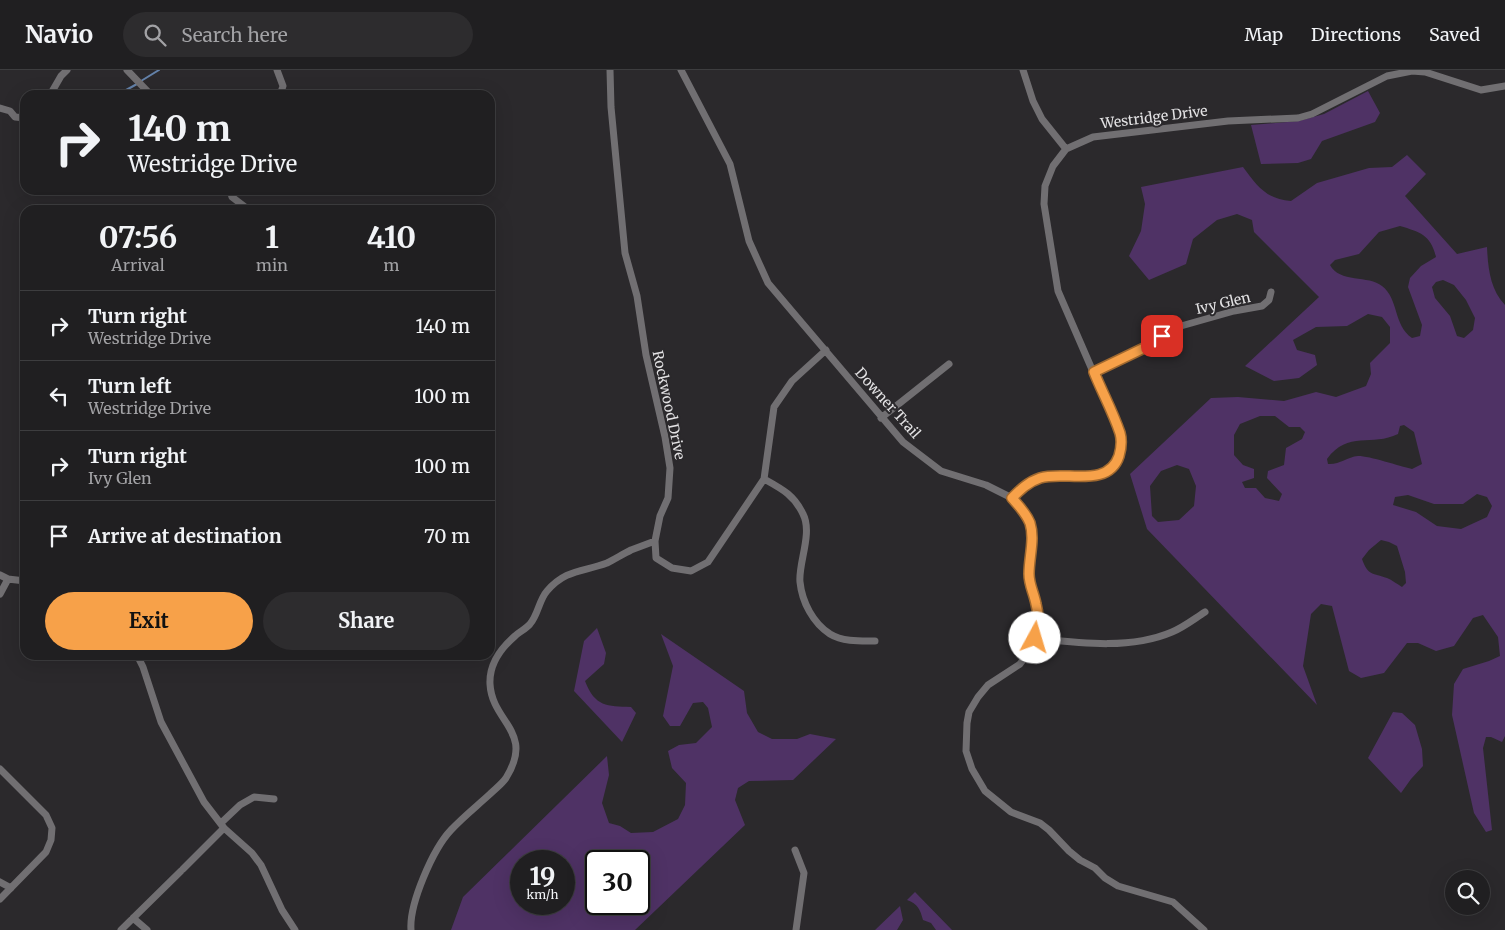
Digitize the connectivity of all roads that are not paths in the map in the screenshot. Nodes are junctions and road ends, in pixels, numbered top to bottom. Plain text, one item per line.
1 (67, 70) edge
2 (127, 70) edge
3 (277, 70) edge
4 (610, 70) edge
5 (681, 70) edge
6 (1023, 70) edge
7 (1505, 86) edge
8 (53, 90) edge
9 (146, 90) edge
10 (282, 90) edge
11 (0, 108) edge
12 (20, 118) edge
13 (1066, 149) junction
14 (231, 195) edge
15 (242, 205) edge
16 (1270, 292) dead end
17 (826, 350) junction
18 (949, 364) dead end
19 (1094, 372) junction
20 (881, 418) junction
21 (764, 479) junction
22 (1012, 498) junction
23 (656, 541) junction
24 (0, 575) edge
25 (8, 579) junction
26 (20, 580) edge
27 (0, 594) edge
28 (1205, 612) dead end
29 (1035, 638) junction
30 (875, 641) dead end
31 (140, 660) edge
32 (0, 769) edge
33 (274, 799) dead end
34 (222, 826) junction
35 (795, 850) dead end
36 (0, 882) edge
37 (11, 888) junction
38 (0, 899) edge
39 (134, 918) junction
40 (121, 930) edge
41 (147, 930) edge
42 (295, 930) edge
43 (411, 930) edge
44 (796, 930) edge
45 (1204, 930) edge

1 - 8 street
2 - 9 street
3 - 10 street
4 - 23 street, Rockwood Drive
5 - 17 street, Downer Trail
6 - 13 street
7 - 13 street, Westridge Drive
11 - 12 street
13 - 19 street, Westridge Drive
14 - 15 street
16 - 19 street, Ivy Glen
17 - 20 street, Downer Trail
17 - 21 street, Rockwood Drive
18 - 20 street
19 - 22 street, Westridge Drive
20 - 22 street, Downer Trail
21 - 23 street, Rockwood Drive
21 - 30 street
22 - 29 street, Downer Trail
23 - 43 street
24 - 25 street
25 - 26 street
25 - 27 street
28 - 29 street
29 - 45 street, Downer Trail
31 - 34 street
32 - 37 street
33 - 34 street
34 - 39 street
34 - 42 street
35 - 44 street
36 - 37 street
37 - 38 street
39 - 40 street
39 - 41 street

